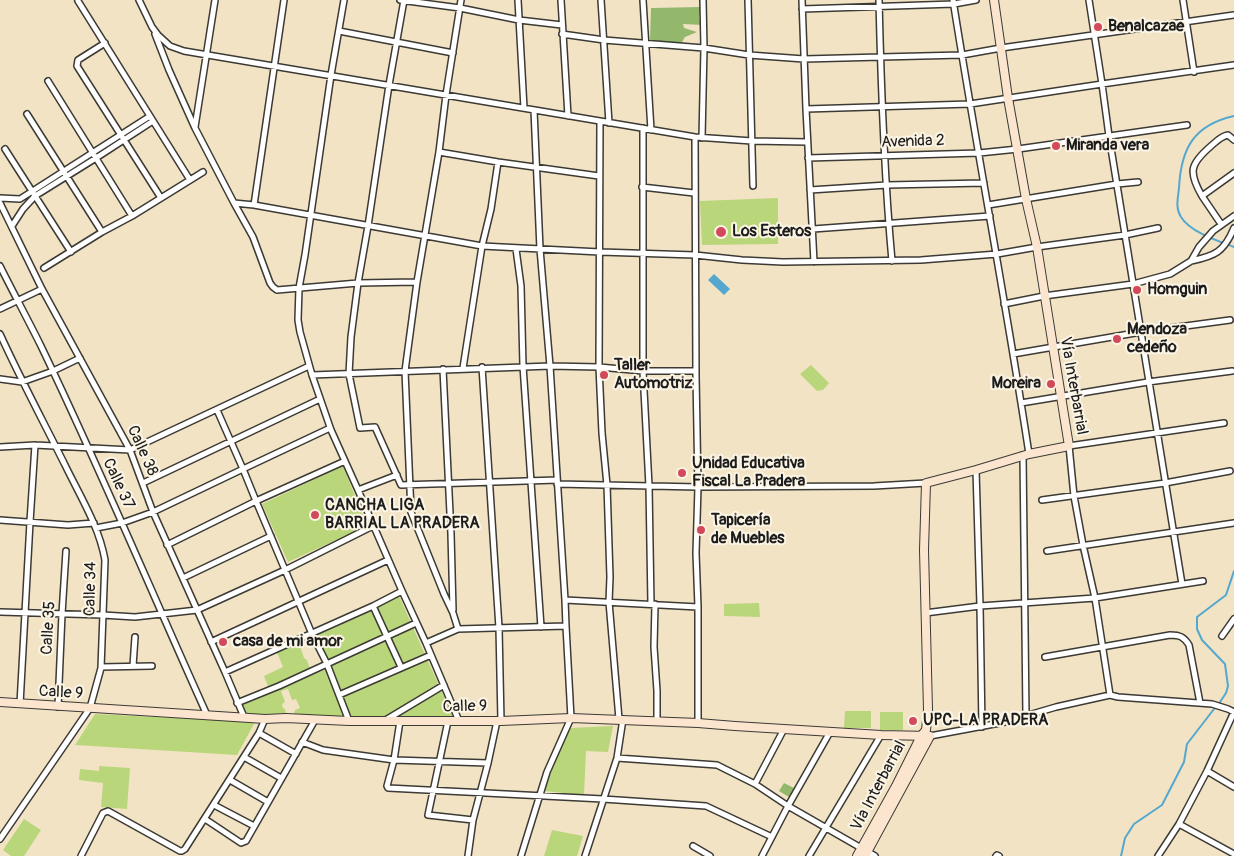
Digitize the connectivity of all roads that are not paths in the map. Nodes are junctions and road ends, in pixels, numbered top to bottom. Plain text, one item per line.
1 (139, 0) edge
2 (215, 0) edge
3 (284, 0) edge
4 (344, 0) edge
5 (400, 0) edge
6 (404, 0) edge
7 (462, 0) edge
8 (518, 0) edge
9 (561, 0) edge
10 (601, 0) edge
11 (643, 0) edge
12 (703, 0) edge
13 (748, 0) edge
14 (802, 0) edge
15 (879, 0) edge
16 (976, 0) edge
17 (994, 0) edge
18 (1089, 0) edge
19 (1183, 0) edge
20 (78, 1) edge
21 (954, 2) edge
22 (879, 6) junction
23 (460, 8) junction
24 (802, 9) junction
25 (1234, 15) edge
26 (519, 20) junction
27 (1186, 21) junction
28 (562, 25) junction
29 (152, 27) junction
30 (339, 31) junction
31 (562, 34) junction
32 (1094, 34) junction
33 (604, 40) junction
34 (396, 42) junction
35 (105, 43) junction
36 (646, 43) junction
37 (704, 48) junction
38 (1001, 48) junction
39 (453, 53) junction
40 (207, 55) junction
41 (750, 55) junction
42 (962, 55) junction
43 (881, 58) junction
44 (804, 59) junction
45 (274, 65) junction
46 (1234, 66) edge
47 (1194, 72) junction
48 (331, 75) junction
49 (48, 82) dead end
50 (1102, 84) junction
51 (389, 85) junction
52 (446, 95) junction
53 (1008, 98) junction
54 (970, 104) junction
55 (524, 108) junction
56 (882, 108) junction
57 (534, 110) junction
58 (806, 110) junction
59 (27, 114) dead end
60 (568, 116) junction
61 (152, 119) junction
62 (600, 121) junction
63 (609, 123) junction
64 (1187, 125) dead end
65 (195, 128) junction
66 (643, 128) junction
67 (651, 130) junction
68 (121, 135) junction
69 (1109, 136) junction
70 (695, 137) junction
71 (702, 138) junction
72 (124, 140) junction
73 (1234, 140) edge
74 (752, 141) junction
75 (807, 142) junction
76 (5, 149) dead end
77 (1018, 149) junction
78 (439, 152) junction
79 (979, 153) junction
80 (885, 155) junction
81 (94, 156) junction
82 (808, 158) junction
83 (498, 162) junction
84 (537, 167) junction
85 (203, 172) dead end
86 (1234, 173) edge
87 (64, 174) junction
88 (599, 176) junction
89 (190, 180) junction
90 (1138, 182) dead end
91 (984, 183) junction
92 (1117, 184) junction
93 (887, 185) junction
94 (753, 186) dead end
95 (642, 187) junction
96 (810, 190) junction
97 (694, 193) junction
98 (34, 194) junction
99 (1202, 196) junction
100 (0, 198) edge
101 (161, 198) junction
102 (1026, 199) junction
103 (0, 203) edge
104 (234, 203) junction
105 (254, 204) junction
106 (988, 205) junction
107 (132, 216) junction
108 (310, 216) junction
109 (990, 216) junction
110 (1234, 216) edge
111 (889, 224) junction
112 (1221, 224) junction
113 (12, 226) junction
114 (368, 226) junction
115 (1158, 228) dead end
116 (1234, 228) edge
117 (813, 229) junction
118 (102, 232) junction
119 (1125, 235) junction
120 (426, 236) junction
121 (1233, 236) edge
122 (482, 246) junction
123 (1037, 247) junction
124 (516, 248) junction
125 (540, 249) junction
126 (71, 252) junction
127 (600, 252) junction
128 (643, 254) junction
129 (997, 254) junction
130 (695, 255) junction
131 (892, 260) junction
132 (1191, 261) junction
133 (814, 262) junction
134 (0, 266) edge
135 (44, 268) dead end
136 (417, 282) junction
137 (358, 283) junction
138 (1133, 284) junction
139 (299, 288) junction
140 (42, 289) junction
141 (1044, 296) junction
142 (18, 300) junction
143 (1004, 304) junction
144 (0, 309) edge
145 (1230, 320) dead end
146 (1140, 332) junction
147 (0, 334) edge
148 (1052, 348) junction
149 (1013, 354) junction
150 (80, 358) junction
151 (310, 366) junction
152 (523, 366) junction
153 (550, 366) junction
154 (599, 367) junction
155 (463, 368) junction
156 (482, 368) junction
157 (443, 369) junction
158 (53, 371) junction
159 (405, 371) junction
160 (643, 371) junction
161 (696, 371) junction
162 (1232, 371) dead end
163 (312, 374) junction
164 (349, 374) junction
165 (0, 379) edge
166 (22, 382) junction
167 (1148, 382) junction
168 (1061, 396) junction
169 (320, 399) junction
170 (1022, 403) junction
171 (217, 410) junction
172 (1224, 423) dead end
173 (330, 428) junction
174 (1156, 432) junction
175 (231, 441) junction
176 (35, 445) junction
177 (0, 446) edge
178 (1069, 446) junction
179 (56, 447) junction
180 (88, 448) junction
181 (130, 450) junction
182 (1026, 454) junction
183 (345, 461) junction
184 (243, 469) junction
185 (976, 470) junction
186 (1230, 471) dead end
187 (396, 475) junction
188 (532, 480) junction
189 (490, 481) junction
190 (557, 482) junction
191 (143, 483) junction
192 (448, 483) junction
193 (926, 483) junction
194 (1165, 483) junction
195 (410, 484) junction
196 (607, 485) junction
197 (649, 486) junction
198 (698, 487) junction
199 (358, 490) junction
200 (1074, 496) junction
201 (1042, 500) dead end
202 (256, 501) junction
203 (153, 512) junction
204 (0, 520) edge
205 (30, 522) junction
206 (122, 523) junction
207 (1234, 523) edge
208 (95, 525) junction
209 (373, 526) junction
210 (1173, 532) junction
211 (271, 536) junction
212 (167, 545) junction
213 (1083, 545) junction
214 (66, 551) dead end
215 (1046, 551) dead end
216 (388, 560) junction
217 (285, 570) junction
218 (183, 578) junction
219 (1203, 581) dead end
220 (1182, 584) junction
221 (402, 592) junction
222 (1095, 598) junction
223 (565, 600) junction
224 (299, 602) junction
225 (609, 602) junction
226 (653, 604) junction
227 (1025, 604) junction
228 (373, 606) junction
229 (980, 606) junction
230 (698, 607) junction
231 (197, 610) junction
232 (0, 612) edge
233 (25, 612) junction
234 (453, 613) junction
235 (925, 613) junction
236 (62, 614) junction
237 (162, 614) junction
238 (103, 615) junction
239 (1234, 619) edge
240 (416, 623) junction
241 (566, 626) junction
242 (541, 627) junction
243 (499, 628) junction
244 (458, 629) junction
245 (312, 634) junction
246 (387, 636) junction
247 (1222, 636) dead end
248 (135, 637) dead end
249 (211, 642) junction
250 (426, 643) junction
251 (1102, 648) junction
252 (430, 655) junction
253 (1045, 657) dead end
254 (326, 664) junction
255 (133, 666) junction
256 (152, 666) dead end
257 (102, 667) junction
258 (401, 667) junction
259 (225, 672) junction
260 (444, 685) junction
261 (1110, 695) junction
262 (339, 696) junction
263 (0, 702) edge
264 (237, 703) junction
265 (1200, 703) junction
266 (20, 704) junction
267 (58, 706) junction
268 (90, 708) junction
269 (1234, 712) edge
270 (207, 715) junction
271 (1026, 716) junction
272 (244, 718) junction
273 (572, 718) junction
274 (265, 719) junction
275 (621, 719) junction
276 (315, 720) junction
277 (349, 721) junction
278 (382, 721) junction
279 (400, 721) junction
280 (448, 721) junction
281 (459, 721) junction
282 (499, 721) junction
283 (657, 721) junction
284 (698, 723) junction
285 (982, 728) junction
286 (784, 729) junction
287 (830, 732) junction
288 (259, 733) junction
289 (926, 734) junction
290 (881, 735) junction
291 (302, 742) junction
292 (296, 754) junction
293 (244, 757) junction
294 (617, 758) junction
295 (394, 760) junction
296 (440, 761) junction
297 (488, 763) junction
298 (1207, 771) junction
299 (282, 778) junction
300 (230, 780) junction
301 (755, 784) junction
302 (1234, 787) edge
303 (433, 790) junction
304 (480, 793) junction
305 (539, 796) junction
306 (603, 799) junction
307 (268, 802) junction
308 (214, 805) junction
309 (788, 806) junction
310 (205, 819) junction
311 (473, 820) junction
312 (1179, 824) junction
313 (254, 826) junction
314 (825, 828) junction
315 (772, 837) junction
316 (0, 839) edge
317 (693, 846) dead end
318 (862, 853) edge
319 (1234, 854) edge
320 (81, 856) edge
321 (468, 856) edge
322 (521, 856) edge
323 (585, 856) edge
324 (710, 856) edge
325 (762, 856) edge
326 (808, 856) edge
327 (875, 856) edge
328 (1158, 856) edge

1 - 29 street
2 - 40 street
3 - 45 street
4 - 30 street
5 - 6 street
6 - 23 street
6 - 34 street
7 - 23 street
8 - 26 street
9 - 28 street
10 - 33 street
11 - 36 street
12 - 37 street
13 - 41 street
14 - 24 street
15 - 22 street
16 - 21 street
17 - 38 main road, Vía Interbarrial
18 - 32 street
19 - 27 street
20 - 35 street
21 - 22 street
21 - 42 street
22 - 24 street
22 - 43 street
23 - 26 street
23 - 39 street
24 - 44 street
25 - 27 street
26 - 28 street
26 - 55 street
27 - 32 street
27 - 47 street
28 - 31 street
29 - 40 street
29 - 65 street
30 - 34 street
30 - 48 street
31 - 33 street
31 - 60 street
32 - 38 street
32 - 50 street
33 - 36 street
33 - 63 street
34 - 39 street
34 - 51 street
35 - 61 street
35 - 68 street
36 - 37 street
36 - 67 street
37 - 41 street
37 - 71 street
38 - 42 street
38 - 53 main road, Vía Interbarrial
39 - 52 street
40 - 45 street
40 - 65 street
41 - 44 street
41 - 74 street
42 - 43 street
42 - 54 street
43 - 44 street
43 - 56 street
44 - 58 street
45 - 48 street
45 - 105 street
46 - 47 street
47 - 50 street
48 - 51 street
48 - 108 street
49 - 81 street
50 - 53 street
50 - 69 street
51 - 52 street
51 - 114 street
52 - 55 street
52 - 78 street
53 - 54 street
53 - 77 main road, Vía Interbarrial
54 - 56 street
54 - 79 street
55 - 57 street
56 - 58 street
56 - 80 street
57 - 60 street
57 - 84 street
58 - 75 street
59 - 87 street
60 - 62 street
61 - 68 street
61 - 72 street
61 - 89 street
62 - 63 street
62 - 88 street
63 - 66 street
64 - 69 street, Avenida 2
65 - 104 street
66 - 67 street
66 - 95 street
67 - 70 street
68 - 72 street
68 - 81 street
69 - 77 street, Avenida 2
69 - 92 street
70 - 71 street
70 - 97 street
71 - 74 street
72 - 81 street
72 - 101 street
73 - 99 street
74 - 75 street
74 - 94 street
75 - 82 street
76 - 98 street
77 - 79 street, Avenida 2
77 - 102 main road, Vía Interbarrial
78 - 83 street
78 - 120 street
79 - 80 street, Avenida 2
79 - 91 street
80 - 82 street, Avenida 2
80 - 93 street
81 - 87 street
81 - 107 street
82 - 96 street
83 - 84 street
83 - 122 street
84 - 88 street
84 - 125 street
85 - 89 street
86 - 99 street
87 - 98 street
87 - 118 street
88 - 127 street
89 - 101 street
90 - 92 street
91 - 93 street
91 - 106 street
92 - 102 street
92 - 119 street
93 - 96 street
93 - 111 street
95 - 97 street
95 - 128 street
96 - 117 street
97 - 130 street
98 - 100 street
98 - 113 street
98 - 126 street
99 - 112 street
101 - 107 street
102 - 106 street
102 - 123 main road, Vía Interbarrial
103 - 113 street, Calle 38
104 - 105 street
104 - 139 street
105 - 108 street
106 - 109 street
107 - 118 street
108 - 114 street
108 - 139 street
109 - 111 street
109 - 129 street
110 - 112 street
111 - 117 street
111 - 131 street
112 - 132 street
113 - 140 street, Calle 38
114 - 120 street
114 - 137 street
115 - 119 street
116 - 121 street
117 - 133 street
118 - 126 street
119 - 123 street
119 - 138 street
120 - 122 street
120 - 136 street
121 - 132 street
122 - 124 street
122 - 155 street
123 - 129 street
123 - 141 main road, Vía Interbarrial
124 - 125 street
124 - 152 street
125 - 127 street
125 - 153 street
126 - 135 street
127 - 128 street
127 - 154 street
128 - 130 street
128 - 160 street
129 - 131 street
129 - 143 street
130 - 133 street
130 - 161 street
131 - 133 street
132 - 138 street
134 - 142 street, Calle 37
136 - 137 street
136 - 159 street
137 - 139 street
137 - 164 street
138 - 141 street
138 - 146 street
139 - 151 street
140 - 142 street
140 - 150 street, Calle 38
141 - 143 street
141 - 148 main road, Vía Interbarrial
142 - 144 street
142 - 158 street, Calle 37
143 - 149 street
145 - 146 street
146 - 148 street
146 - 167 street
147 - 166 street, Calle 34
148 - 149 street
148 - 168 main road, Vía Interbarrial
149 - 170 street
150 - 158 street
150 - 181 street, Calle 38
151 - 163 street
151 - 171 street
152 - 153 street
152 - 156 street
152 - 188 street
153 - 154 street
153 - 190 street
154 - 160 street
154 - 196 street
155 - 156 street
155 - 157 street
156 - 189 street
157 - 159 street
157 - 192 street
158 - 166 street
158 - 180 street, Calle 37
159 - 164 street
159 - 195 street
160 - 161 street
160 - 197 street
161 - 198 street
162 - 167 street
163 - 164 street
163 - 169 street
164 - 187 street
165 - 166 street
166 - 179 street, Calle 34
167 - 168 street
167 - 174 street
168 - 170 street
168 - 178 main road, Vía Interbarrial
169 - 173 street
169 - 175 street
170 - 182 street
171 - 175 street
171 - 181 street
172 - 174 street
173 - 183 street
173 - 184 street
174 - 178 street
174 - 194 street
175 - 184 street
175 - 191 street
176 - 177 street
176 - 179 street
176 - 205 street
178 - 182 main road, Vía Interbarrial
178 - 200 street
179 - 180 street
179 - 208 street, Calle 34
180 - 181 street
180 - 206 street, Calle 37
181 - 191 street, Calle 38
182 - 185 main road, Vía Interbarrial
182 - 227 street
183 - 199 street
183 - 202 street
184 - 202 street
184 - 203 street
185 - 193 main road, Vía Interbarrial
185 - 229 street
186 - 194 street
187 - 195 street
187 - 199 street
188 - 189 street
188 - 190 street
188 - 242 street
189 - 192 street
189 - 243 street
190 - 196 street
190 - 223 street
191 - 203 street, Calle 38
192 - 195 street
192 - 234 street
193 - 198 street
193 - 235 main road, Vía Interbarrial
194 - 200 street
194 - 210 street
195 - 234 street
196 - 197 street
196 - 225 street
197 - 198 street
197 - 226 street
198 - 230 street
199 - 209 street
200 - 201 street
200 - 213 street
202 - 211 street
202 - 212 street
203 - 206 street
203 - 212 street, Calle 38
204 - 205 street
205 - 208 street
205 - 233 street
206 - 208 street
206 - 237 street, Calle 37
207 - 210 street
208 - 238 street, Calle 34
209 - 216 street
209 - 217 street
210 - 213 street
210 - 220 street
211 - 217 street
211 - 218 street
212 - 218 street, Calle 38
213 - 215 street
213 - 222 street
214 - 236 street, Calle 35
216 - 221 street
216 - 224 street
217 - 224 street
217 - 231 street
218 - 231 street, Calle 38
219 - 220 street
220 - 222 street
221 - 228 street
221 - 240 street
222 - 227 street
222 - 251 street
223 - 225 street
223 - 241 street
224 - 245 street
224 - 249 street
225 - 226 street
225 - 275 street
226 - 230 street
226 - 283 street
227 - 229 street
227 - 271 street
228 - 245 street
228 - 246 street
229 - 235 street
229 - 285 street
230 - 284 street
231 - 237 street
231 - 249 street, Calle 38
232 - 233 street
233 - 236 street
233 - 266 street
234 - 244 street
235 - 289 main road, Vía Interbarrial
236 - 238 street
236 - 267 street, Calle 35
237 - 238 street
237 - 270 street, Calle 37
238 - 257 street, Calle 34
239 - 247 street
240 - 246 street
240 - 250 street
241 - 242 street
241 - 273 street
242 - 243 street
243 - 244 street
243 - 282 street
244 - 250 street
245 - 254 street
245 - 259 street
246 - 254 street
246 - 258 street
248 - 255 street
249 - 259 street, Calle 38
250 - 252 street
251 - 253 street
251 - 261 street
251 - 265 street
252 - 258 street
252 - 260 street
254 - 262 street
254 - 264 street
255 - 256 street
255 - 257 street
257 - 268 street, Calle 34
258 - 262 street
259 - 264 street, Calle 38
260 - 278 street
260 - 281 street
261 - 265 street
261 - 271 street
262 - 277 street
263 - 266 main road, Calle 9
264 - 272 street, Calle 38
265 - 269 street
266 - 267 main road, Calle 9
267 - 268 main road, Calle 9
268 - 270 main road, Calle 9
268 - 316 street, Calle 34
269 - 298 street
270 - 272 main road, Calle 9
271 - 285 street
272 - 274 main road, Calle 9
273 - 275 main road, Calle 9
273 - 282 main road, Calle 9
273 - 305 street
274 - 276 main road, Calle 9
274 - 288 street
275 - 283 main road, Calle 9
275 - 294 street
276 - 277 main road, Calle 9
276 - 291 street
277 - 278 main road, Calle 9
278 - 279 main road, Calle 9
279 - 280 main road, Calle 9
279 - 295 street
280 - 281 main road, Calle 9
280 - 296 street
281 - 282 main road, Calle 9
282 - 297 street
283 - 284 main road, Calle 9
284 - 286 main road, Calle 9
285 - 289 street
286 - 287 main road, Calle 9
286 - 301 street
287 - 290 main road, Calle 9
287 - 309 street
288 - 292 street
288 - 293 street
289 - 290 main road, Calle 9
289 - 318 main road, Vía Interbarrial
290 - 314 street
291 - 292 street
291 - 295 street
292 - 299 street
293 - 299 street
293 - 300 street
294 - 301 street
294 - 306 street
295 - 296 street
295 - 303 street
296 - 297 street
296 - 303 street
297 - 304 street
298 - 302 street
298 - 312 street
299 - 307 street
300 - 307 street
300 - 308 street
301 - 309 street
303 - 304 street
303 - 311 street
304 - 305 street
304 - 311 street
305 - 306 street
305 - 322 street
306 - 315 street
306 - 323 street
307 - 313 street
308 - 310 street
308 - 313 street
309 - 314 street
309 - 315 street
310 - 313 street
310 - 320 street
311 - 321 street
312 - 319 street
312 - 328 street
314 - 318 street
314 - 326 street
315 - 325 street
317 - 324 street
318 - 327 street

